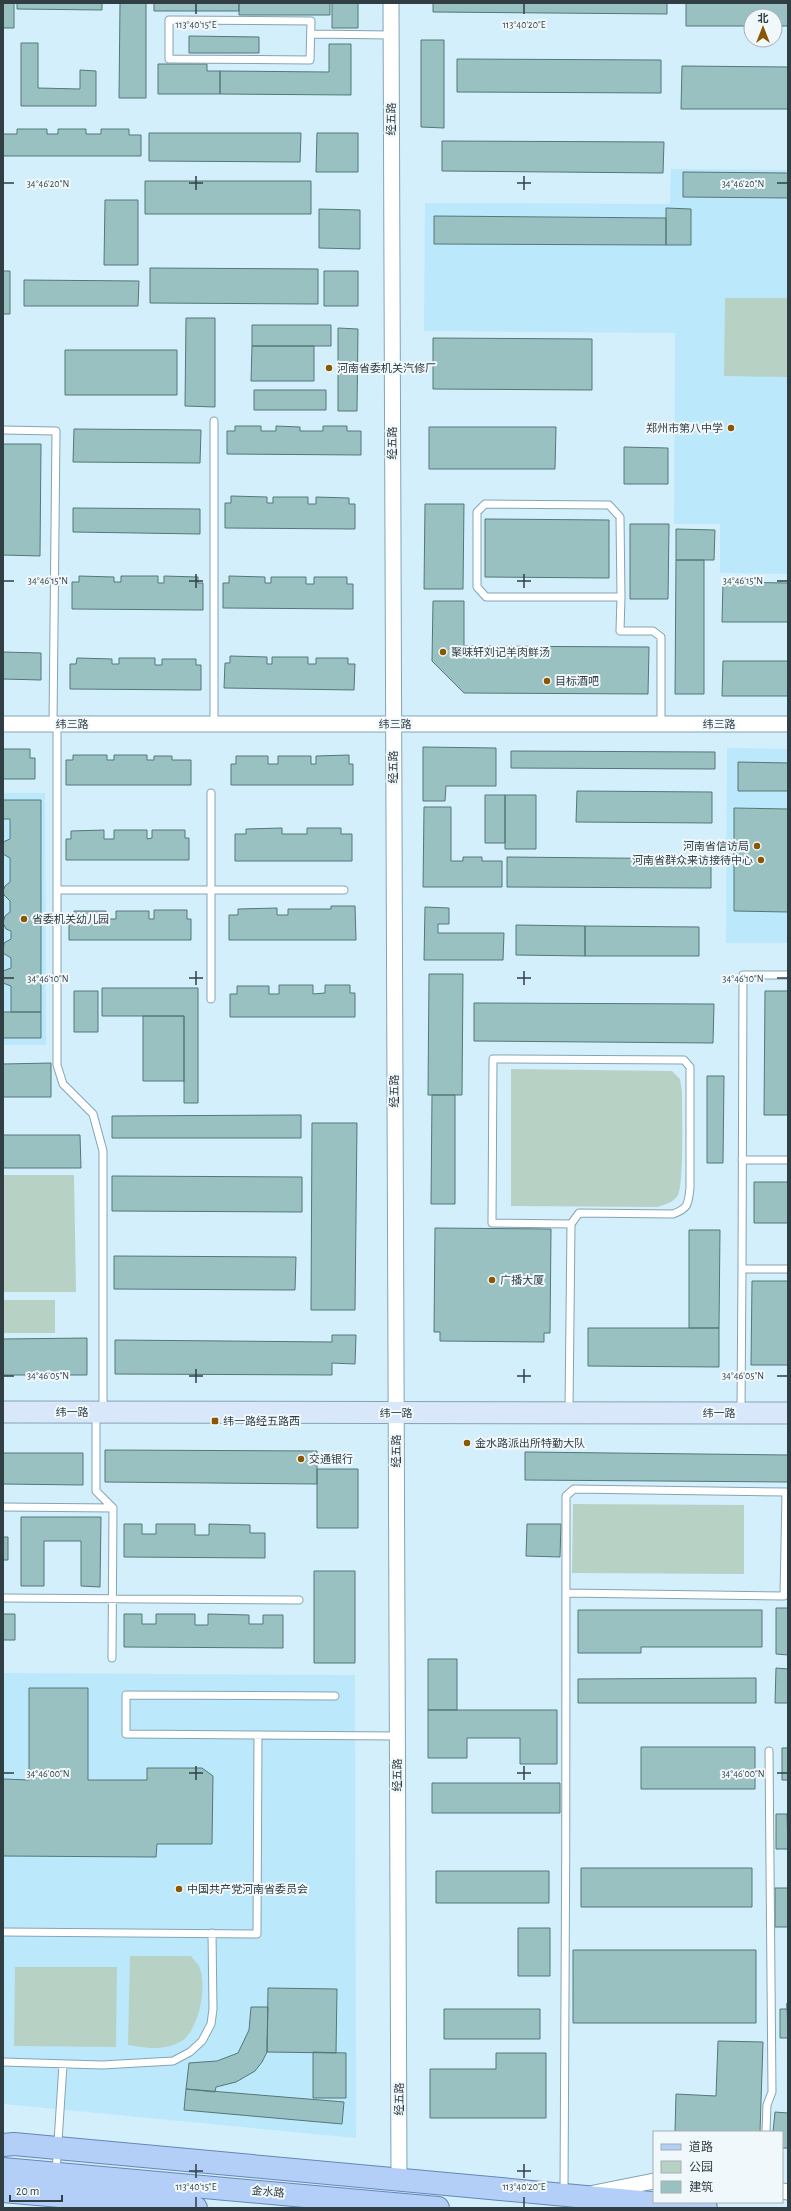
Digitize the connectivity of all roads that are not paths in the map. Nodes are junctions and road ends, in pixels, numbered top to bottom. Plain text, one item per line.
1 (391, 3) edge
2 (311, 34) junction
3 (391, 35) junction
4 (214, 421) dead end
5 (3, 430) edge
6 (621, 597) junction
7 (3, 724) edge
8 (55, 724) junction
9 (214, 724) junction
10 (393, 724) junction
11 (661, 724) junction
12 (788, 724) edge
13 (211, 793) dead end
14 (57, 890) junction
15 (210, 890) junction
16 (344, 890) dead end
17 (788, 976) edge
18 (210, 999) dead end
19 (742, 1160) junction
20 (788, 1160) edge
21 (571, 1224) junction
22 (742, 1269) junction
23 (788, 1269) edge
24 (3, 1412) edge
25 (100, 1412) junction
26 (396, 1413) junction
27 (569, 1413) junction
28 (741, 1413) junction
29 (788, 1413) edge
30 (3, 1506) edge
31 (113, 1508) junction
32 (566, 1593) junction
33 (3, 1598) edge
34 (112, 1599) junction
35 (299, 1600) dead end
36 (112, 1658) dead end
37 (335, 1696) dead end
38 (258, 1735) junction
39 (397, 1736) junction
40 (769, 1751) dead end
41 (3, 1932) edge
42 (212, 1933) junction
43 (3, 2062) edge
44 (63, 2065) junction
45 (766, 2131) edge
46 (3, 2145) edge
47 (58, 2148) junction
48 (3, 2169) edge
49 (399, 2180) junction
50 (653, 2181) edge
51 (55, 2188) junction
52 (3, 2191) edge
53 (571, 2196) junction
54 (3, 2206) edge
55 (26, 2208) edge
56 (196, 2208) edge
57 (438, 2208) edge
58 (706, 2208) edge

1 - 3 street, 经五路
2 - 2 lane
2 - 3 lane
3 - 10 street, 经五路
4 - 9 lane
5 - 8 lane
6 - 6 lane
6 - 11 lane
7 - 8 street, 纬三路
8 - 9 street, 纬三路
8 - 14 lane
9 - 10 street, 纬三路
10 - 11 street, 纬三路
10 - 26 street, 经五路
11 - 12 street, 纬三路
13 - 15 lane
14 - 15 lane
14 - 25 lane
15 - 16 lane
15 - 18 lane
17 - 19 lane
19 - 20 lane
19 - 22 lane
21 - 21 lane
21 - 27 lane
22 - 23 lane
22 - 28 lane
24 - 25 street, 纬一路
25 - 26 street, 纬一路
25 - 31 lane
26 - 27 street, 纬一路
26 - 39 street, 经五路
27 - 28 street, 纬一路
28 - 29 street, 纬一路
30 - 31 lane
31 - 34 lane
32 - 32 lane
32 - 53 lane
33 - 34 lane
34 - 35 lane
34 - 36 lane
37 - 38 lane
38 - 39 lane
38 - 42 lane
39 - 49 street, 经五路
40 - 45 lane
41 - 42 lane
42 - 44 lane
43 - 44 lane
44 - 47 lane
46 - 47 main road
47 - 49 main road
47 - 51 lane
48 - 51 main road, 金水路
49 - 53 main road
50 - 53 street
51 - 52 main road, 金水路
51 - 56 main road, 金水路
51 - 57 main road, 金水路
53 - 58 main road
54 - 55 main road

